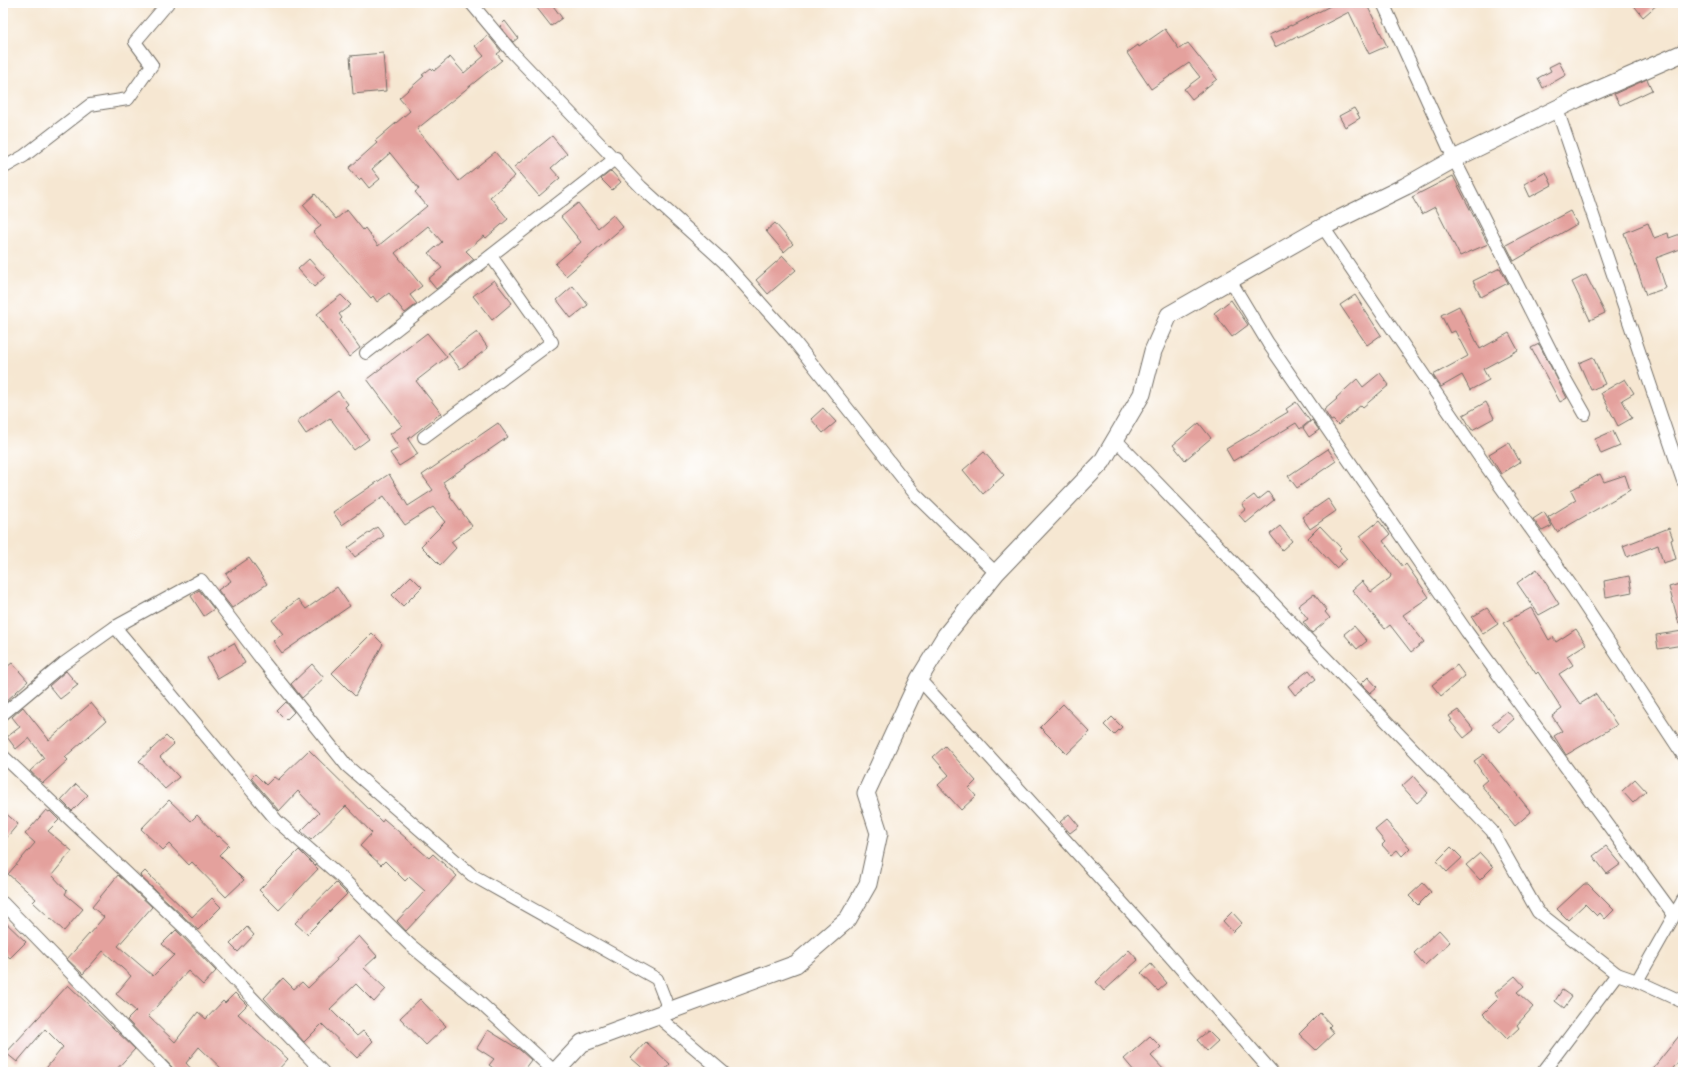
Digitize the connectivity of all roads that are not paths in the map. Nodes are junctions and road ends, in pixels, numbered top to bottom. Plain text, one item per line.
1 (168, 3) edge
2 (1383, 3) edge
3 (476, 5) edge
4 (1683, 53) edge
5 (1557, 109) junction
6 (616, 158) junction
7 (1454, 159) junction
8 (3, 168) edge
9 (1323, 228) junction
10 (491, 256) junction
11 (1230, 280) junction
12 (366, 353) dead end
13 (1585, 414) dead end
14 (424, 437) dead end
15 (1115, 439) junction
16 (1683, 481) edge
17 (996, 573) junction
18 (115, 628) junction
19 (919, 679) junction
20 (3, 714) edge
21 (1683, 755) edge
22 (3, 756) edge
23 (1683, 900) edge
24 (3, 903) edge
25 (1674, 915) junction
26 (1617, 974) junction
27 (1637, 981) junction
28 (1683, 1002) edge
29 (663, 1012) junction
30 (167, 1072) edge
31 (323, 1072) edge
32 (555, 1072) edge
33 (723, 1072) edge
34 (1272, 1072) edge
35 (1544, 1072) edge

1 - 8 street
2 - 7 street
3 - 6 street
4 - 5 street
5 - 7 street
5 - 16 street
6 - 10 street
6 - 17 street
7 - 9 street
7 - 13 street
9 - 11 street
9 - 21 street
10 - 12 street
10 - 14 street
11 - 15 street
11 - 25 street
15 - 17 street
15 - 26 street
17 - 19 street
18 - 20 street
18 - 29 street
18 - 32 street
19 - 29 street
19 - 34 street
22 - 31 street
23 - 25 street
24 - 30 street
25 - 27 street
26 - 27 street
26 - 35 street
27 - 28 street
29 - 32 street
29 - 33 street

